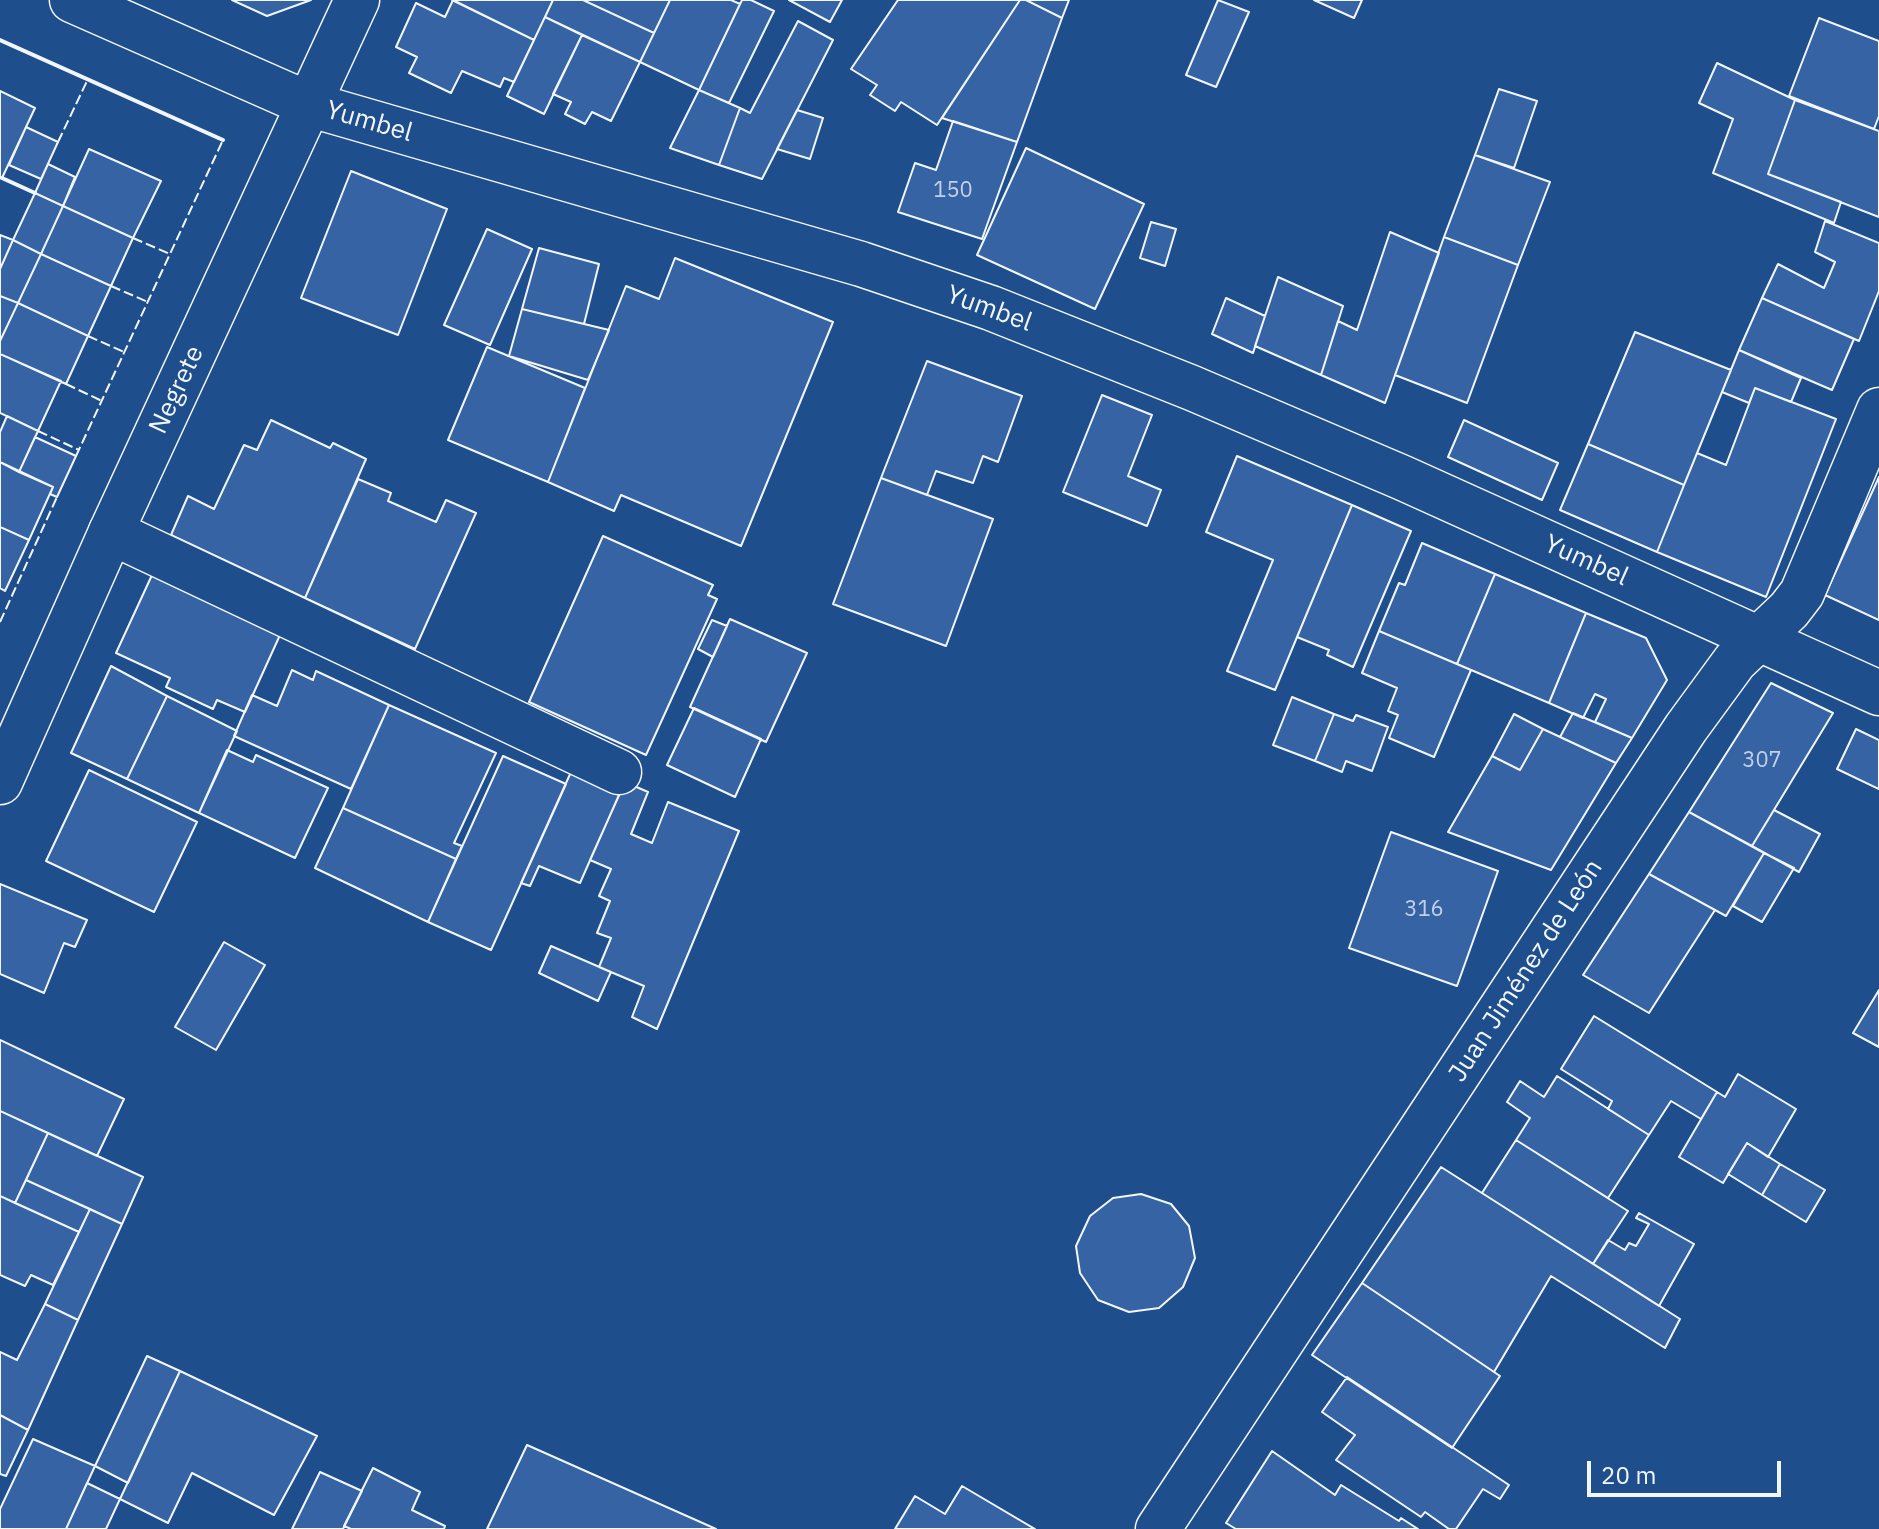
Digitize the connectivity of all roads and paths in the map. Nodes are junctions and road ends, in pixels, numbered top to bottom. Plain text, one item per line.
1 (72, 0) edge
2 (357, 0) edge
3 (308, 104) junction
4 (1879, 410) edge
5 (111, 532) junction
6 (1760, 639) junction
7 (1879, 693) edge
8 (619, 772) dead end
9 (0, 782) edge
10 (1158, 1529) edge

1 - 3 main road, Yumbel
2 - 3 main road, Negrete
3 - 5 main road, Negrete
3 - 6 main road, Yumbel
4 - 6 main road, Juan Jiménez de León
5 - 8 main road
5 - 9 main road, Negrete
6 - 7 main road, Yumbel
6 - 10 main road, Juan Jiménez de León

